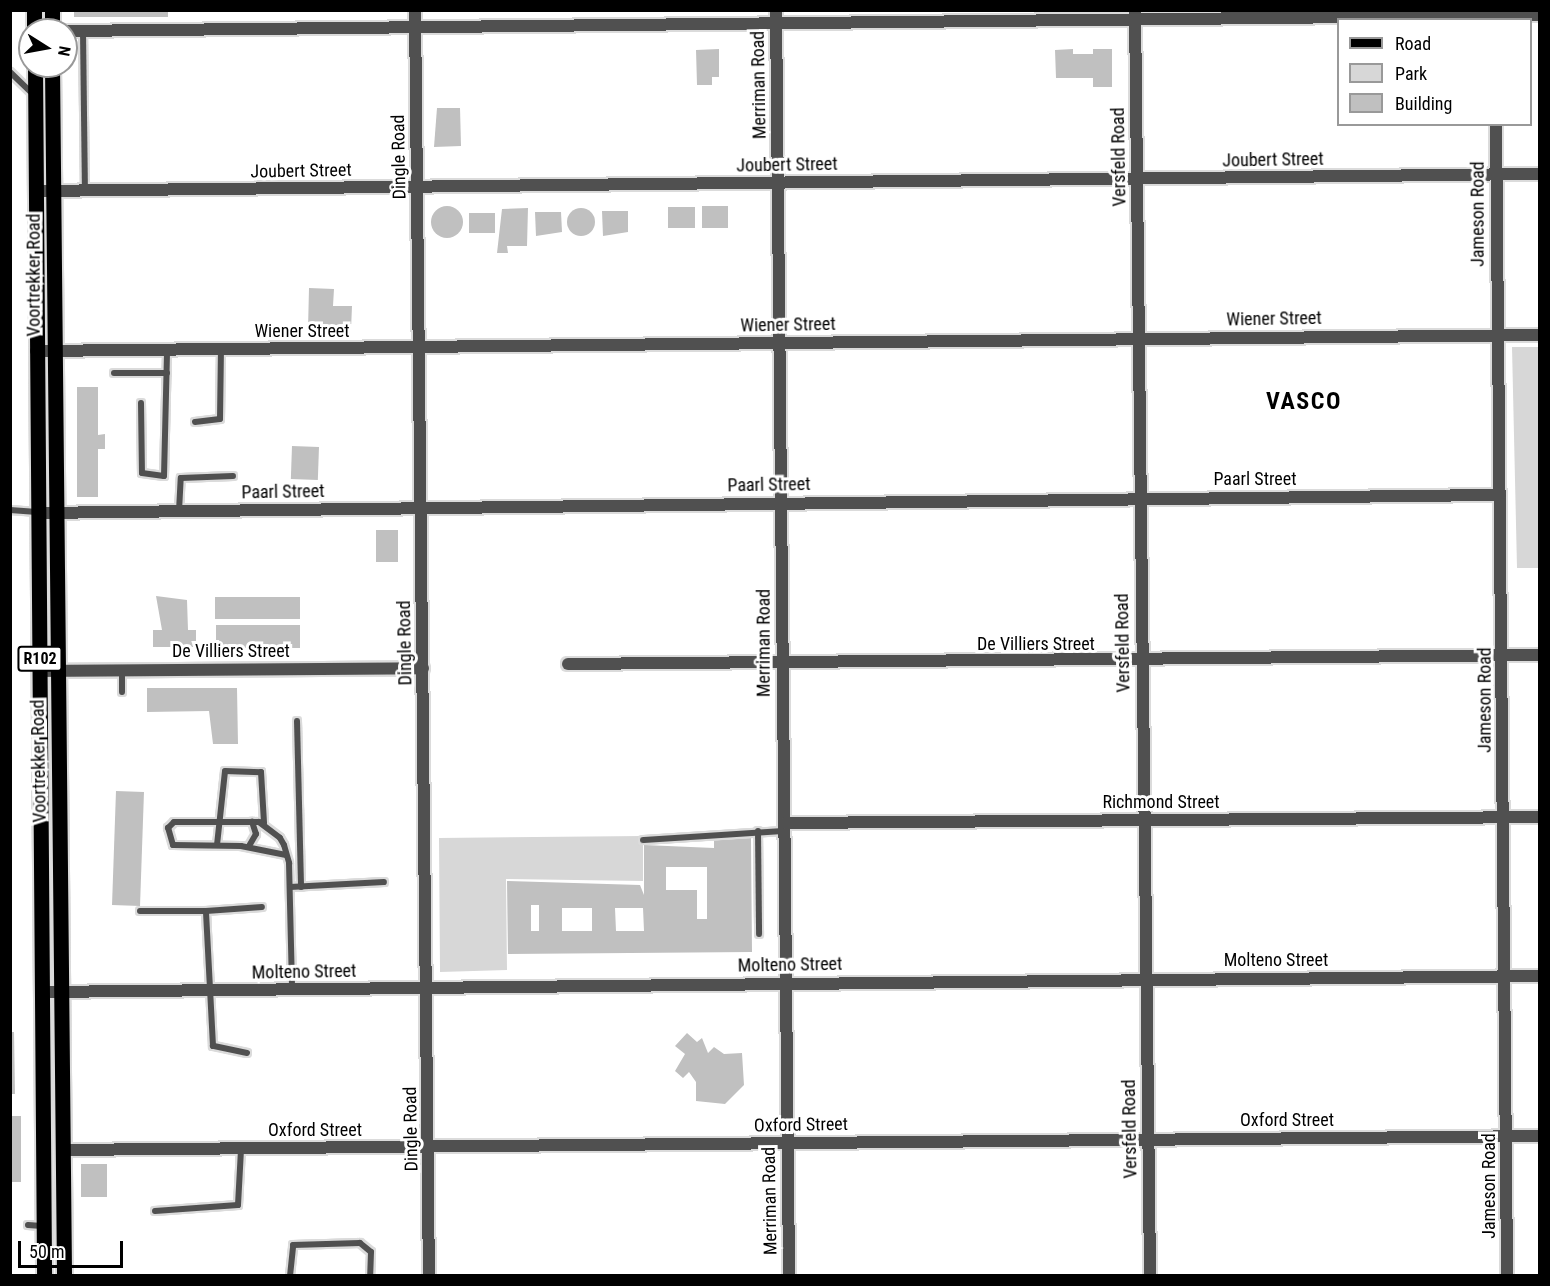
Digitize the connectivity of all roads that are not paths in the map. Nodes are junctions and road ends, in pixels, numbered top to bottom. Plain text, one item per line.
1 (415, 10) edge
2 (776, 10) edge
3 (1135, 15) edge
4 (1495, 15) edge
5 (1539, 15) edge
6 (776, 24) junction
7 (415, 27) junction
8 (78, 31) edge
9 (83, 31) junction
10 (10, 72) edge
11 (34, 78) edge
12 (52, 78) edge
13 (35, 96) junction
14 (1496, 126) edge
15 (1539, 174) edge
16 (1496, 175) junction
17 (1137, 180) junction
18 (778, 183) junction
19 (417, 188) junction
20 (36, 191) junction
21 (53, 191) junction
22 (85, 191) junction
23 (1497, 335) junction
24 (1539, 335) edge
25 (1139, 339) junction
26 (779, 343) junction
27 (419, 348) junction
28 (167, 350) junction
29 (221, 350) junction
30 (36, 351) junction
31 (54, 351) junction
32 (114, 373) dead end
33 (167, 373) junction
34 (141, 403) dead end
35 (195, 422) dead end
36 (233, 476) dead end
37 (1500, 495) junction
38 (1138, 498) junction
39 (781, 503) junction
40 (421, 507) junction
41 (10, 510) edge
42 (179, 511) junction
43 (39, 513) junction
44 (57, 513) junction
45 (1502, 656) junction
46 (1539, 656) edge
47 (1142, 662) junction
48 (782, 663) junction
49 (568, 664) dead end
50 (423, 668) junction
51 (40, 670) junction
52 (122, 670) junction
53 (57, 671) junction
54 (122, 692) dead end
55 (297, 721) dead end
56 (1539, 817) edge
57 (1504, 818) junction
58 (1143, 821) junction
59 (219, 822) junction
60 (252, 822) junction
61 (264, 823) junction
62 (784, 827) junction
63 (758, 831) junction
64 (643, 840) dead end
65 (217, 845) junction
66 (249, 846) junction
67 (286, 855) junction
68 (384, 882) dead end
69 (290, 887) junction
70 (301, 887) junction
71 (262, 907) dead end
72 (140, 911) dead end
73 (206, 911) junction
74 (42, 928) junction
75 (60, 928) junction
76 (759, 934) dead end
77 (1539, 976) edge
78 (1506, 977) junction
79 (1146, 979) junction
80 (785, 983) junction
81 (427, 989) junction
82 (208, 991) junction
83 (292, 991) junction
84 (42, 992) junction
85 (60, 992) junction
86 (247, 1053) dead end
87 (1506, 1137) junction
88 (1539, 1137) edge
89 (1148, 1139) junction
90 (787, 1143) junction
91 (429, 1148) junction
92 (241, 1149) junction
93 (62, 1150) junction
94 (155, 1211) dead end
95 (44, 1275) edge
96 (64, 1275) edge
97 (290, 1275) edge
98 (370, 1275) edge
99 (429, 1275) edge
100 (789, 1275) edge
101 (1149, 1275) edge
102 (1507, 1275) edge

1 - 7 street, Dingle Road
2 - 6 street, Merriman Road
3 - 4 street
3 - 6 street
3 - 17 street, Versfeld Road
4 - 5 street
6 - 7 street
6 - 18 street, Merriman Road
7 - 9 street
7 - 19 street, Dingle Road
8 - 9 street
9 - 22 lane
10 - 13 lane
11 - 13 main road, Voortrekker Road / R102
12 - 21 main road, Voortrekker Road / R102
13 - 20 main road, Voortrekker Road / R102
14 - 16 street, Jameson Road
15 - 16 street, Joubert Street
16 - 17 street, Joubert Street
16 - 23 street, Jameson Road
17 - 18 street, Joubert Street
17 - 25 street, Versfeld Road
18 - 19 street, Joubert Street
18 - 26 street, Merriman Road
19 - 22 street, Joubert Street
19 - 27 street, Dingle Road
20 - 21 street, Joubert Street
20 - 30 main road, Voortrekker Road / R102
21 - 22 street, Joubert Street
21 - 31 main road, Voortrekker Road / R102
23 - 24 street, Wiener Street
23 - 25 street, Wiener Street
23 - 37 street, Jameson Road
25 - 26 street, Wiener Street
25 - 38 street, Versfeld Road
26 - 27 street, Wiener Street
26 - 39 street, Merriman Road
27 - 29 street, Wiener Street
27 - 40 street, Dingle Road
28 - 29 street, Wiener Street
28 - 31 street, Wiener Street
28 - 33 lane
29 - 35 lane
30 - 31 street, Wiener Street
30 - 43 main road, Voortrekker Road / R102
31 - 44 main road, Voortrekker Road / R102
32 - 33 lane
33 - 34 lane
36 - 42 lane
37 - 38 street, Paarl Street
37 - 45 street, Jameson Road
38 - 39 street, Paarl Street
38 - 47 street, Versfeld Road
39 - 40 street, Paarl Street
39 - 48 street, Merriman Road
40 - 42 street, Paarl Street
40 - 50 street, Dingle Road
41 - 43 lane
42 - 44 street, Paarl Street
43 - 44 street, Paarl Street
43 - 51 main road, Voortrekker Road / R102
44 - 53 main road, Voortrekker Road / R102
45 - 46 street, De Villiers Street
45 - 47 street, De Villiers Street
45 - 57 street, Jameson Road
47 - 48 street, De Villiers Street
47 - 58 street, Versfeld Road
48 - 49 street, De Villiers Street
48 - 62 street, Merriman Road
50 - 52 street, De Villiers Street
50 - 81 street, Dingle Road
51 - 53 street, De Villiers Street
51 - 74 main road, Voortrekker Road / R102
52 - 53 street, De Villiers Street
52 - 54 lane
53 - 75 main road, Voortrekker Road / R102
55 - 70 lane
56 - 57 street, Richmond Street
57 - 58 street, Richmond Street
57 - 78 street, Jameson Road
58 - 62 street, Richmond Street
58 - 79 street, Versfeld Road
59 - 60 lane
59 - 61 lane
59 - 65 lane
59 - 65 lane
60 - 61 lane
60 - 66 lane
61 - 67 lane
62 - 63 lane
62 - 80 street, Merriman Road
63 - 64 lane
63 - 76 lane
65 - 66 lane
66 - 67 lane
67 - 69 lane
68 - 70 lane
69 - 70 lane
69 - 83 lane
71 - 73 lane
72 - 73 lane
73 - 82 lane
74 - 75 main road
74 - 84 main road, Voortrekker Road / R102
75 - 85 main road, Voortrekker Road / R102
77 - 78 street, Molteno Street
78 - 79 street, Molteno Street
78 - 87 street, Jameson Road
79 - 80 street, Molteno Street
79 - 89 street, Versfeld Road
80 - 81 street, Molteno Street
80 - 90 street, Merriman Road
81 - 83 street, Molteno Street
81 - 91 street, Dingle Road
82 - 83 street, Molteno Street
82 - 85 street, Molteno Street
82 - 86 lane
84 - 85 street, Molteno Street
84 - 95 main road, Voortrekker Road / R102
85 - 93 main road, Voortrekker Road / R102
87 - 88 street, Oxford Street
87 - 89 street, Oxford Street
87 - 102 street, Jameson Road
89 - 90 street, Oxford Street
89 - 101 street, Versfeld Road
90 - 91 street, Oxford Street
90 - 100 street, Merriman Road
91 - 92 street, Oxford Street
91 - 99 street, Dingle Road
92 - 93 street, Oxford Street
92 - 94 lane
93 - 96 main road, Voortrekker Road / R102
97 - 98 lane

